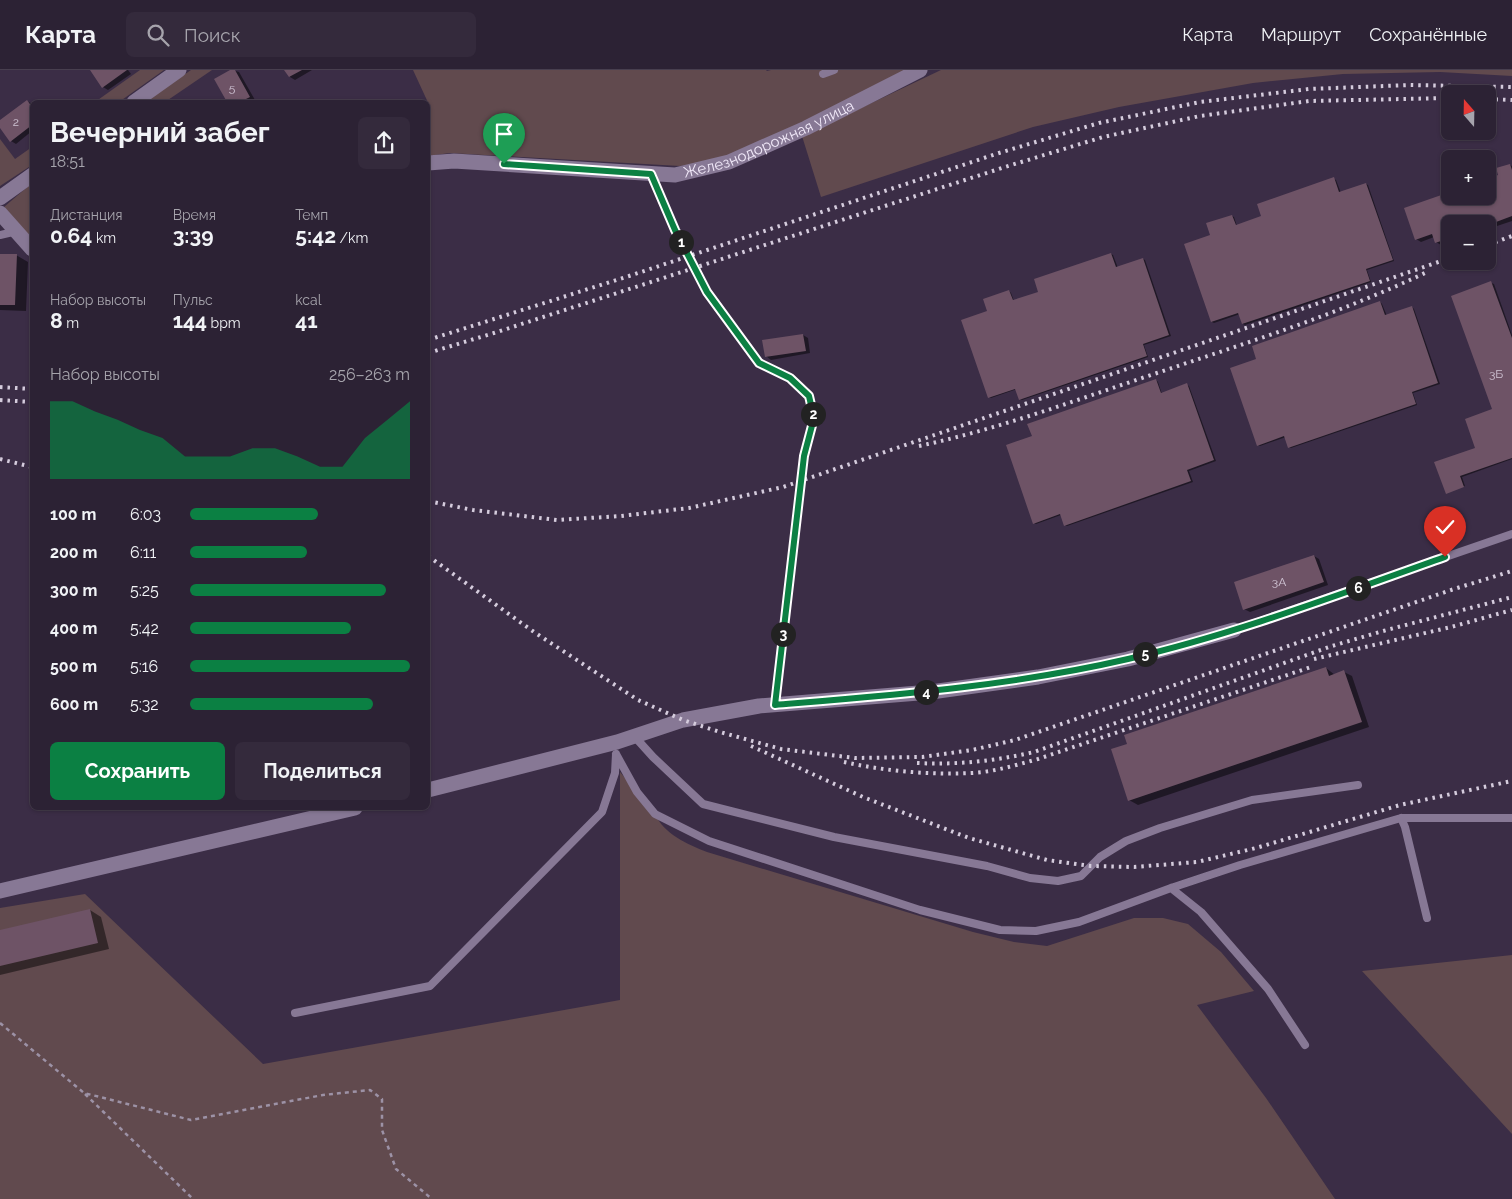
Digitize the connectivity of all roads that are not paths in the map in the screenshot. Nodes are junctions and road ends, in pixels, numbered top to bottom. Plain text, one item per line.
1 (179, 70) edge
2 (834, 70) edge
3 (920, 70) edge
4 (823, 74) dead end
5 (137, 100) edge
6 (430, 162) edge
7 (30, 176) edge
8 (0, 198) edge
9 (0, 213) edge
10 (16, 231) junction
11 (0, 235) edge
12 (30, 247) edge
13 (1512, 534) edge
14 (1234, 630) joint
15 (635, 737) junction
16 (617, 748) junction
17 (1358, 785) dead end
18 (430, 790) edge
19 (346, 810) edge
20 (1400, 818) junction
21 (1512, 818) edge
22 (1171, 888) junction
23 (0, 891) edge
24 (1427, 918) dead end
25 (294, 1013) dead end
26 (1305, 1045) dead end

1 - 5 street
2 - 4 lane
3 - 6 street, Железнодорожная улица
7 - 8 street
9 - 10 street
10 - 11 lane
10 - 12 street
13 - 14 lane
14 - 15 street
15 - 16 street
15 - 17 lane
16 - 18 street
16 - 22 lane
16 - 25 lane
19 - 23 street
20 - 21 lane
20 - 22 lane
20 - 24 lane
22 - 26 lane

